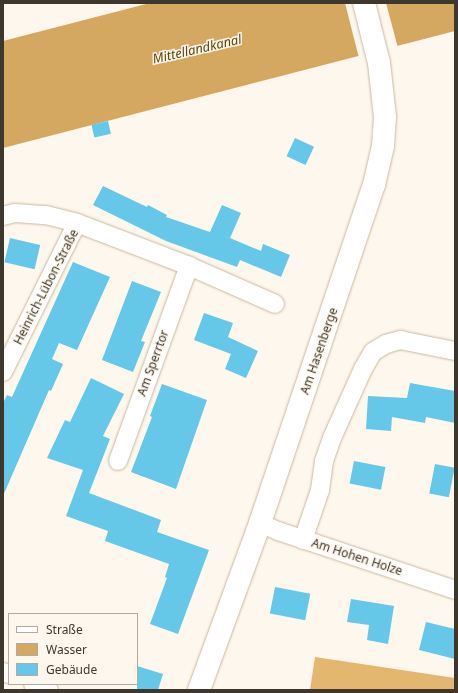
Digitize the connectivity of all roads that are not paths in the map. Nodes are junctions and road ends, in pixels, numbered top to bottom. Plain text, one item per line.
1 (364, 3) edge
2 (3, 216) edge
3 (77, 223) junction
4 (189, 266) junction
5 (275, 304) dead end
6 (455, 351) edge
7 (3, 372) edge
8 (118, 461) dead end
9 (260, 523) junction
10 (303, 540) junction
11 (455, 590) edge
12 (36, 685) edge
13 (49, 690) edge
14 (199, 690) edge

1 - 9 street, Am Hasenberge
2 - 3 street
3 - 4 street
3 - 7 street, Heinrich-Lübon-Straße
4 - 5 street
4 - 8 street, Am Sperrtor
6 - 10 street
9 - 10 street, Am Hohen Holze
9 - 14 street, Am Hasenberge
10 - 11 street, Am Hohen Holze
12 - 13 street

